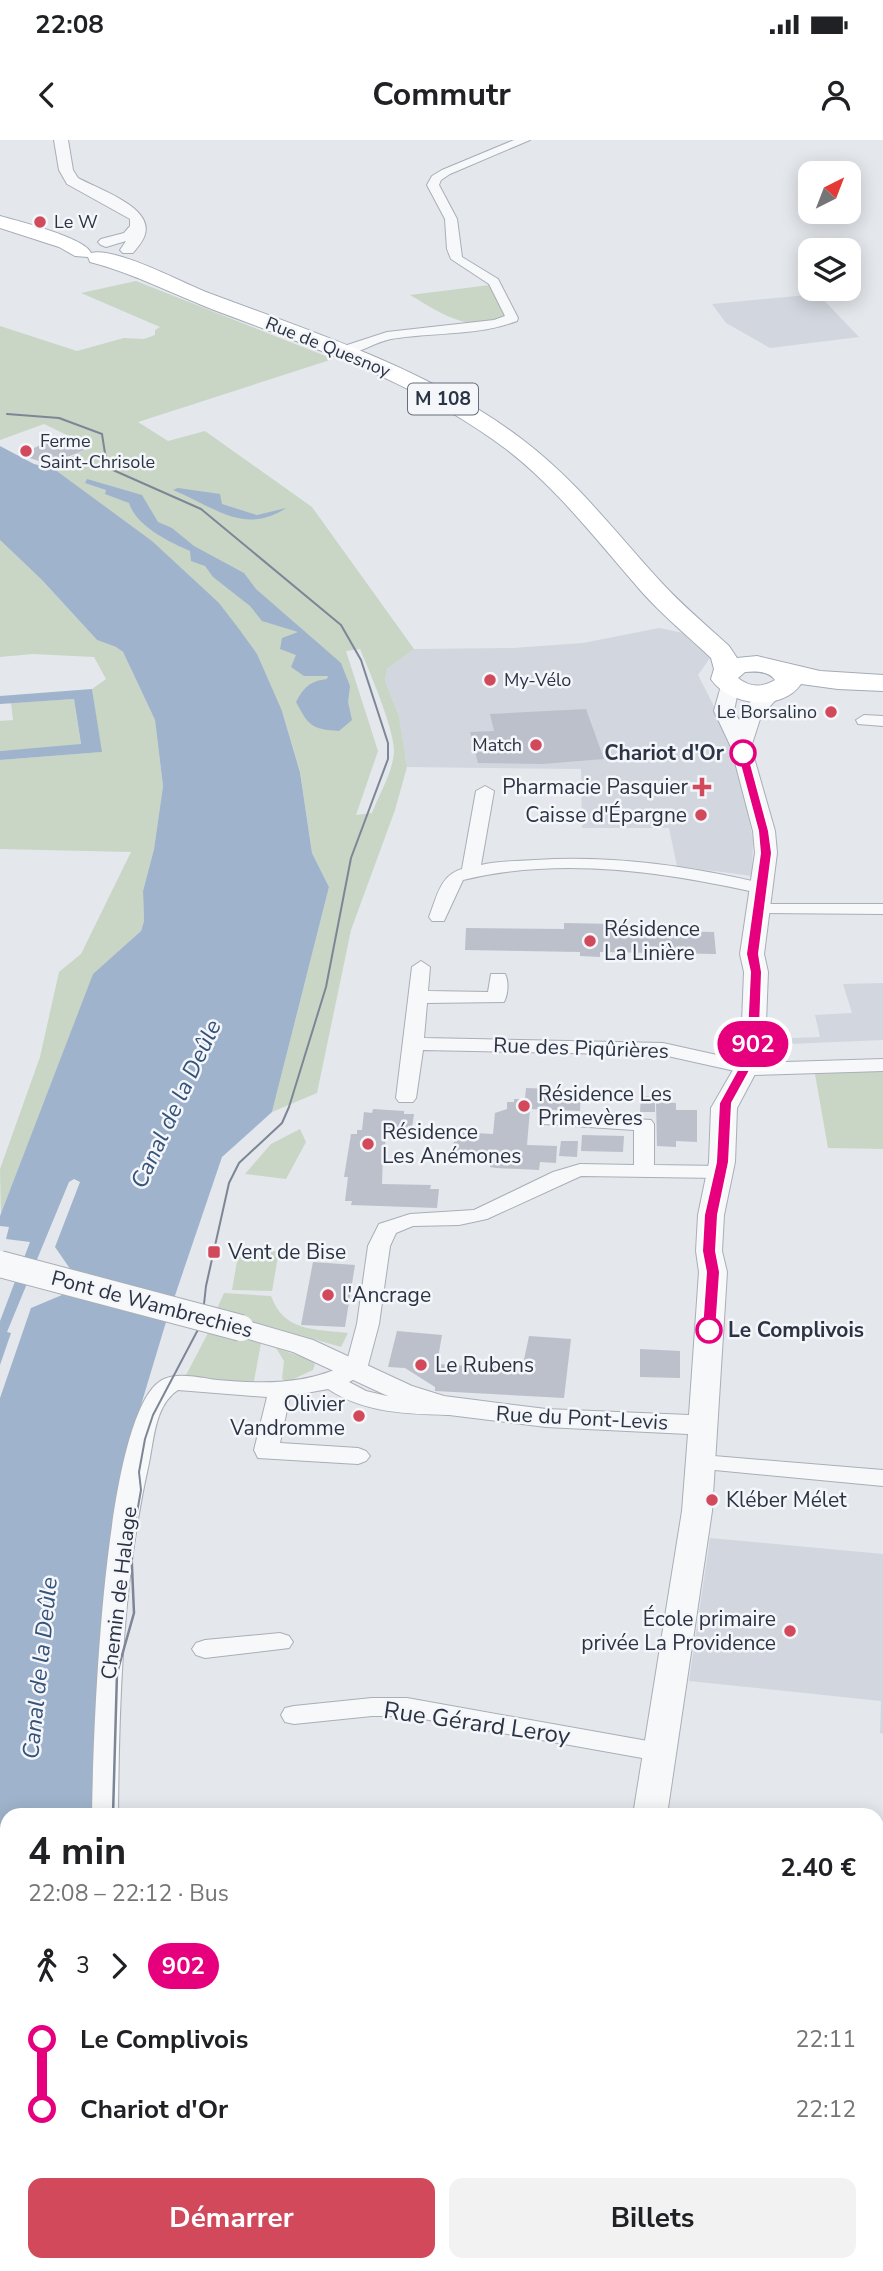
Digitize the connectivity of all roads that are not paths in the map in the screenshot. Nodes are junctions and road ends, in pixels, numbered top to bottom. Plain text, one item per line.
1 (61, 140) edge
2 (524, 140) edge
3 (0, 222) edge
4 (139, 225) junction
5 (96, 249) junction
6 (128, 251) junction
7 (160, 281) junction
8 (344, 351) junction
9 (669, 603) junction
10 (729, 678) junction
11 (774, 679) junction
12 (883, 683) edge
13 (883, 688) edge
14 (864, 720) dead end
15 (883, 721) edge
16 (741, 747) junction
17 (485, 791) dead end
18 (471, 871) junction
19 (762, 899) junction
20 (883, 909) edge
21 (438, 917) dead end
22 (421, 967) dead end
23 (498, 978) dead end
24 (418, 997) junction
25 (414, 1044) junction
26 (883, 1065) edge
27 (746, 1069) junction
28 (405, 1098) dead end
29 (550, 1119) dead end
30 (644, 1169) junction
31 (720, 1172) junction
32 (0, 1264) edge
33 (303, 1346) joint
34 (343, 1374) junction
35 (279, 1390) junction
36 (703, 1424) junction
37 (358, 1456) dead end
38 (702, 1463) junction
39 (883, 1478) edge
40 (280, 1642) dead end
41 (205, 1649) dead end
42 (294, 1715) dead end
43 (659, 1752) junction
44 (105, 1808) edge
45 (651, 1808) edge

1 - 4 street
2 - 8 street
3 - 5 main road, Rue de Quesnoy / M 108
4 - 5 street
4 - 6 street
5 - 6 main road
5 - 7 main road, Rue de Quesnoy / M 108
6 - 7 main road, Rue de Quesnoy / M 108
7 - 8 main road, Rue de Quesnoy / M 108
8 - 9 main road, Rue de Quesnoy / M 108
9 - 10 main road, Rue de Quesnoy / M 108
9 - 11 main road, Rue de Quesnoy / M 108
10 - 11 main road
10 - 16 street
11 - 12 main road
11 - 13 main road
11 - 16 street
14 - 15 street
16 - 19 street
17 - 18 street
18 - 19 street
18 - 21 street
19 - 20 street
19 - 27 street
22 - 24 street
23 - 24 street
24 - 25 street
25 - 27 street, Rue des Piqûrières
25 - 28 street
26 - 27 street, Rue des Piqûrières
27 - 31 street
29 - 30 street
30 - 31 street
30 - 34 street
31 - 36 street
32 - 33 street, Pont de Wambrechies, bridge
33 - 34 street, Rue du Pont-Levis
34 - 35 street
34 - 36 street, Rue du Pont-Levis
35 - 37 street
35 - 44 street, Chemin de Halage
36 - 38 street
38 - 39 street
38 - 43 street
40 - 41 street
42 - 43 street, Rue Gérard Leroy
43 - 45 street

